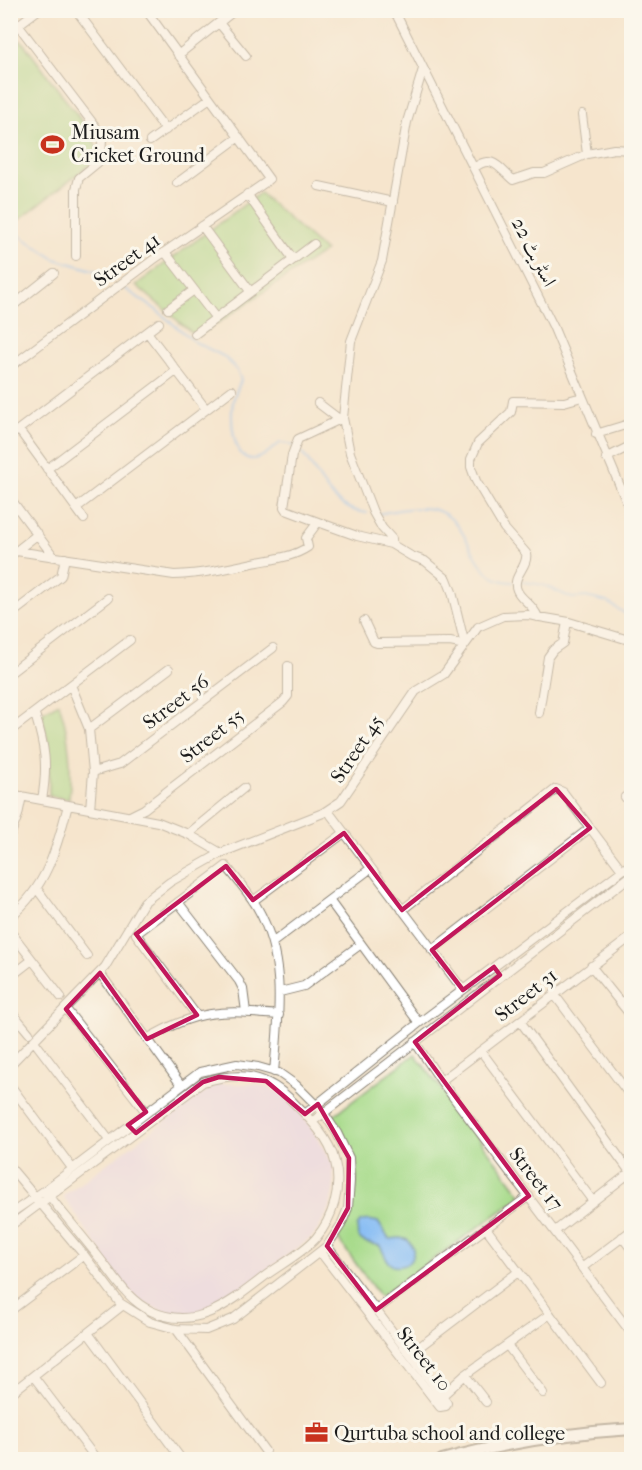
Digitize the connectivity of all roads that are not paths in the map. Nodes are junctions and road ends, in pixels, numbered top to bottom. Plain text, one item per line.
1 (16, 10) edge
2 (38, 10) edge
3 (76, 10) edge
4 (146, 10) edge
5 (235, 10) edge
6 (394, 10) edge
7 (10, 15) edge
8 (219, 22) junction
9 (18, 25) junction
10 (10, 31) edge
11 (178, 55) junction
12 (246, 56) dead end
13 (423, 69) junction
14 (210, 98) junction
15 (582, 115) dead end
16 (166, 130) junction
17 (239, 137) junction
18 (150, 141) dead end
19 (632, 150) edge
20 (587, 154) junction
21 (474, 168) junction
22 (177, 183) dead end
23 (319, 186) dead end
24 (247, 194) junction
25 (393, 202) junction
26 (202, 226) junction
27 (314, 244) dead end
28 (165, 252) junction
29 (76, 256) dead end
30 (293, 259) junction
31 (54, 273) dead end
32 (194, 290) junction
33 (250, 291) junction
34 (10, 308) edge
35 (168, 309) dead end
36 (215, 317) junction
37 (159, 323) dead end
38 (147, 332) junction
39 (195, 334) dead end
40 (10, 367) edge
41 (177, 371) junction
42 (232, 390) dead end
43 (582, 397) junction
44 (318, 403) dead end
45 (206, 409) junction
46 (341, 418) junction
47 (632, 423) edge
48 (19, 430) junction
49 (596, 434) junction
50 (10, 436) edge
51 (632, 446) edge
52 (606, 458) junction
53 (47, 469) junction
54 (11, 498) edge
55 (76, 508) junction
56 (632, 515) edge
57 (84, 519) dead end
58 (318, 522) junction
59 (38, 534) junction
60 (391, 544) junction
61 (13, 552) edge
62 (54, 556) junction
63 (65, 558) junction
64 (108, 598) dead end
65 (10, 615) edge
66 (538, 617) junction
67 (364, 621) dead end
68 (567, 622) junction
69 (130, 640) dead end
70 (632, 641) edge
71 (465, 645) junction
72 (273, 648) dead end
73 (288, 666) dead end
74 (169, 669) dead end
75 (10, 673) edge
76 (71, 685) junction
77 (539, 713) dead end
78 (35, 714) junction
79 (88, 729) junction
80 (10, 731) edge
81 (93, 772) junction
82 (244, 788) dead end
83 (10, 794) edge
84 (22, 796) junction
85 (625, 797) dead end
86 (42, 800) junction
87 (68, 805) junction
88 (632, 806) edge
89 (90, 809) junction
90 (331, 815) dead end
91 (130, 816) junction
92 (590, 828) junction
93 (344, 833) junction
94 (188, 834) junction
95 (10, 836) edge
96 (221, 853) junction
97 (632, 862) edge
98 (370, 869) junction
99 (622, 870) junction
100 (632, 875) edge
101 (37, 889) junction
102 (329, 900) junction
103 (253, 901) junction
104 (178, 902) junction
105 (402, 910) junction
106 (10, 916) edge
107 (10, 931) edge
108 (632, 936) edge
109 (272, 943) junction
110 (361, 944) junction
111 (432, 950) junction
112 (87, 956) dead end
113 (32, 960) junction
114 (591, 966) junction
115 (494, 967) junction
116 (100, 973) junction
117 (500, 975) junction
118 (10, 977) edge
119 (463, 990) junction
120 (280, 992) junction
121 (554, 994) junction
122 (632, 995) edge
123 (61, 997) dead end
124 (621, 1003) junction
125 (66, 1009) junction
126 (10, 1010) edge
127 (246, 1012) junction
128 (279, 1015) junction
129 (197, 1016) junction
130 (632, 1017) edge
131 (520, 1021) junction
132 (419, 1023) junction
133 (29, 1033) dead end
134 (147, 1039) junction
135 (34, 1041) junction
136 (415, 1042) junction
137 (481, 1051) junction
138 (10, 1065) edge
139 (227, 1066) junction
140 (274, 1072) junction
141 (229, 1076) junction
142 (441, 1082) junction
143 (10, 1085) edge
144 (181, 1085) junction
145 (632, 1098) edge
146 (317, 1104) junction
147 (146, 1112) junction
148 (323, 1112) junction
149 (305, 1114) junction
150 (312, 1122) junction
151 (128, 1125) junction
152 (136, 1133) junction
153 (109, 1140) junction
154 (10, 1167) edge
155 (72, 1168) junction
156 (631, 1172) edge
157 (45, 1190) junction
158 (336, 1194) junction
159 (349, 1195) junction
160 (529, 1196) junction
161 (34, 1197) junction
162 (51, 1197) junction
163 (592, 1200) junction
164 (42, 1203) junction
165 (10, 1214) edge
166 (10, 1226) edge
167 (486, 1228) junction
168 (632, 1230) edge
169 (555, 1231) junction
170 (622, 1237) junction
171 (327, 1246) junction
172 (632, 1250) edge
173 (321, 1253) junction
174 (84, 1255) junction
175 (104, 1264) junction
176 (582, 1267) junction
177 (96, 1270) junction
178 (272, 1272) junction
179 (518, 1272) junction
180 (280, 1282) junction
181 (123, 1305) junction
182 (376, 1310) junction
183 (10, 1311) edge
184 (550, 1314) junction
185 (176, 1329) junction
186 (88, 1333) junction
187 (632, 1334) edge
188 (507, 1344) junction
189 (410, 1354) junction
190 (465, 1375) junction
191 (34, 1377) junction
192 (601, 1383) dead end
193 (543, 1393) dead end
194 (10, 1395) edge
195 (442, 1396) junction
196 (486, 1402) dead end
197 (632, 1429) edge
198 (265, 1451) dead end
199 (632, 1459) edge
200 (97, 1460) edge
201 (182, 1460) edge
202 (442, 1460) edge
203 (597, 1460) edge

1 - 7 street
2 - 9 street
3 - 16 street
4 - 11 street
5 - 8 street
6 - 13 street, اسٹریٹ 22
8 - 11 street
8 - 12 street
9 - 10 street
9 - 29 street
11 - 14 street
13 - 21 street, اسٹریٹ 22
13 - 25 street
14 - 16 street
14 - 17 street
15 - 20 street
16 - 18 street
17 - 22 street
17 - 24 street, Street 41
19 - 20 street
20 - 21 street
21 - 43 street, اسٹریٹ 22
23 - 25 street
24 - 26 street, Street 41
24 - 30 street
25 - 46 street
26 - 28 street, Street 41
26 - 33 street
27 - 30 street
28 - 32 street
28 - 40 street, Street 41
30 - 33 street
31 - 34 street
32 - 35 street
32 - 36 street
33 - 36 street
36 - 39 street
37 - 38 street
38 - 41 street
38 - 48 street
41 - 45 street
41 - 53 street
42 - 45 street
43 - 49 street, اسٹریٹ 22
43 - 66 street
44 - 46 street
45 - 55 street
46 - 58 street
46 - 60 street
47 - 49 street
48 - 50 street
48 - 53 street
49 - 52 street, اسٹریٹ 22
51 - 52 street
52 - 56 street, اسٹریٹ 22
53 - 55 street
54 - 59 street
55 - 57 street
58 - 60 street
58 - 63 street
59 - 61 street
59 - 62 street
60 - 71 street
61 - 62 street
62 - 63 street
63 - 65 street
64 - 75 street
66 - 68 street, Street 45
66 - 71 street, Street 45
67 - 71 street
68 - 70 street, Street 45
68 - 77 street
69 - 76 street
71 - 96 street, Street 45
72 - 81 street, Street 56
73 - 91 street, Street 55
74 - 79 street
76 - 78 street
76 - 79 street
78 - 80 street
78 - 86 street
79 - 81 street
81 - 89 street
82 - 94 street
83 - 84 street
84 - 86 street
84 - 95 street
85 - 88 street
86 - 87 street
87 - 89 street
87 - 101 street
89 - 91 street
90 - 93 street
91 - 94 street
92 - 99 street
92 - 105 street
92 - 111 street
93 - 98 street
93 - 103 street
94 - 96 street
96 - 116 street, Street 45
97 - 99 street
98 - 102 street
98 - 105 street
99 - 115 street
100 - 117 street
101 - 106 street
101 - 112 street
102 - 109 street
102 - 110 street
103 - 104 street
103 - 109 street
104 - 127 street
104 - 129 street
105 - 111 street
107 - 113 street
108 - 114 street, Street 31
109 - 120 street
110 - 120 street
110 - 132 street
111 - 119 street
113 - 118 street
113 - 123 street
114 - 121 street, Street 31
114 - 124 street
115 - 117 street
115 - 119 street
116 - 125 street, Street 45
116 - 134 street
117 - 136 street
119 - 132 street
120 - 128 street
121 - 131 street, Street 31
121 - 145 street
122 - 124 street
124 - 130 street
125 - 135 street, Street 45
125 - 147 street
126 - 133 street
127 - 128 street
127 - 129 street
128 - 140 street
129 - 134 street
131 - 137 street, Street 31
131 - 156 street
132 - 146 street
134 - 144 street
135 - 138 street, Street 45
135 - 153 street
136 - 142 street, Street 17
136 - 148 street
137 - 142 street, Street 31
137 - 163 street
139 - 140 street
139 - 141 street
139 - 144 street
140 - 146 street
141 - 149 street
141 - 152 street
142 - 160 street, Street 17
143 - 155 street
144 - 147 street
146 - 148 street
146 - 149 street
147 - 151 street
148 - 150 street
148 - 159 street
149 - 150 street
150 - 158 street
151 - 152 street
151 - 153 street
152 - 162 street
153 - 155 street
154 - 161 street
155 - 157 street
156 - 163 street
157 - 161 street
157 - 162 street
158 - 159 street
158 - 178 street
159 - 171 street
160 - 167 street
160 - 169 street, Street 17
161 - 164 street
161 - 165 street
162 - 164 street
162 - 175 street
163 - 169 street
164 - 166 street
164 - 174 street
167 - 179 street
167 - 182 street
168 - 170 street
169 - 176 street, Street 17
170 - 172 street
170 - 176 street
171 - 173 street
171 - 182 street, Street 10
173 - 180 street
173 - 195 street, Street 10
174 - 177 street
174 - 183 street
175 - 177 street
175 - 178 street
176 - 187 street, Street 17
177 - 181 street
178 - 180 street
179 - 184 street
179 - 189 street
180 - 185 street
181 - 185 street
181 - 186 street
182 - 189 street, Street 10
184 - 188 street
184 - 192 street
185 - 198 street
186 - 191 street
186 - 201 street
188 - 190 street
188 - 193 street
189 - 195 street, Street 10
190 - 195 street
190 - 196 street
191 - 194 street
191 - 200 street
197 - 202 highway
199 - 203 highway

